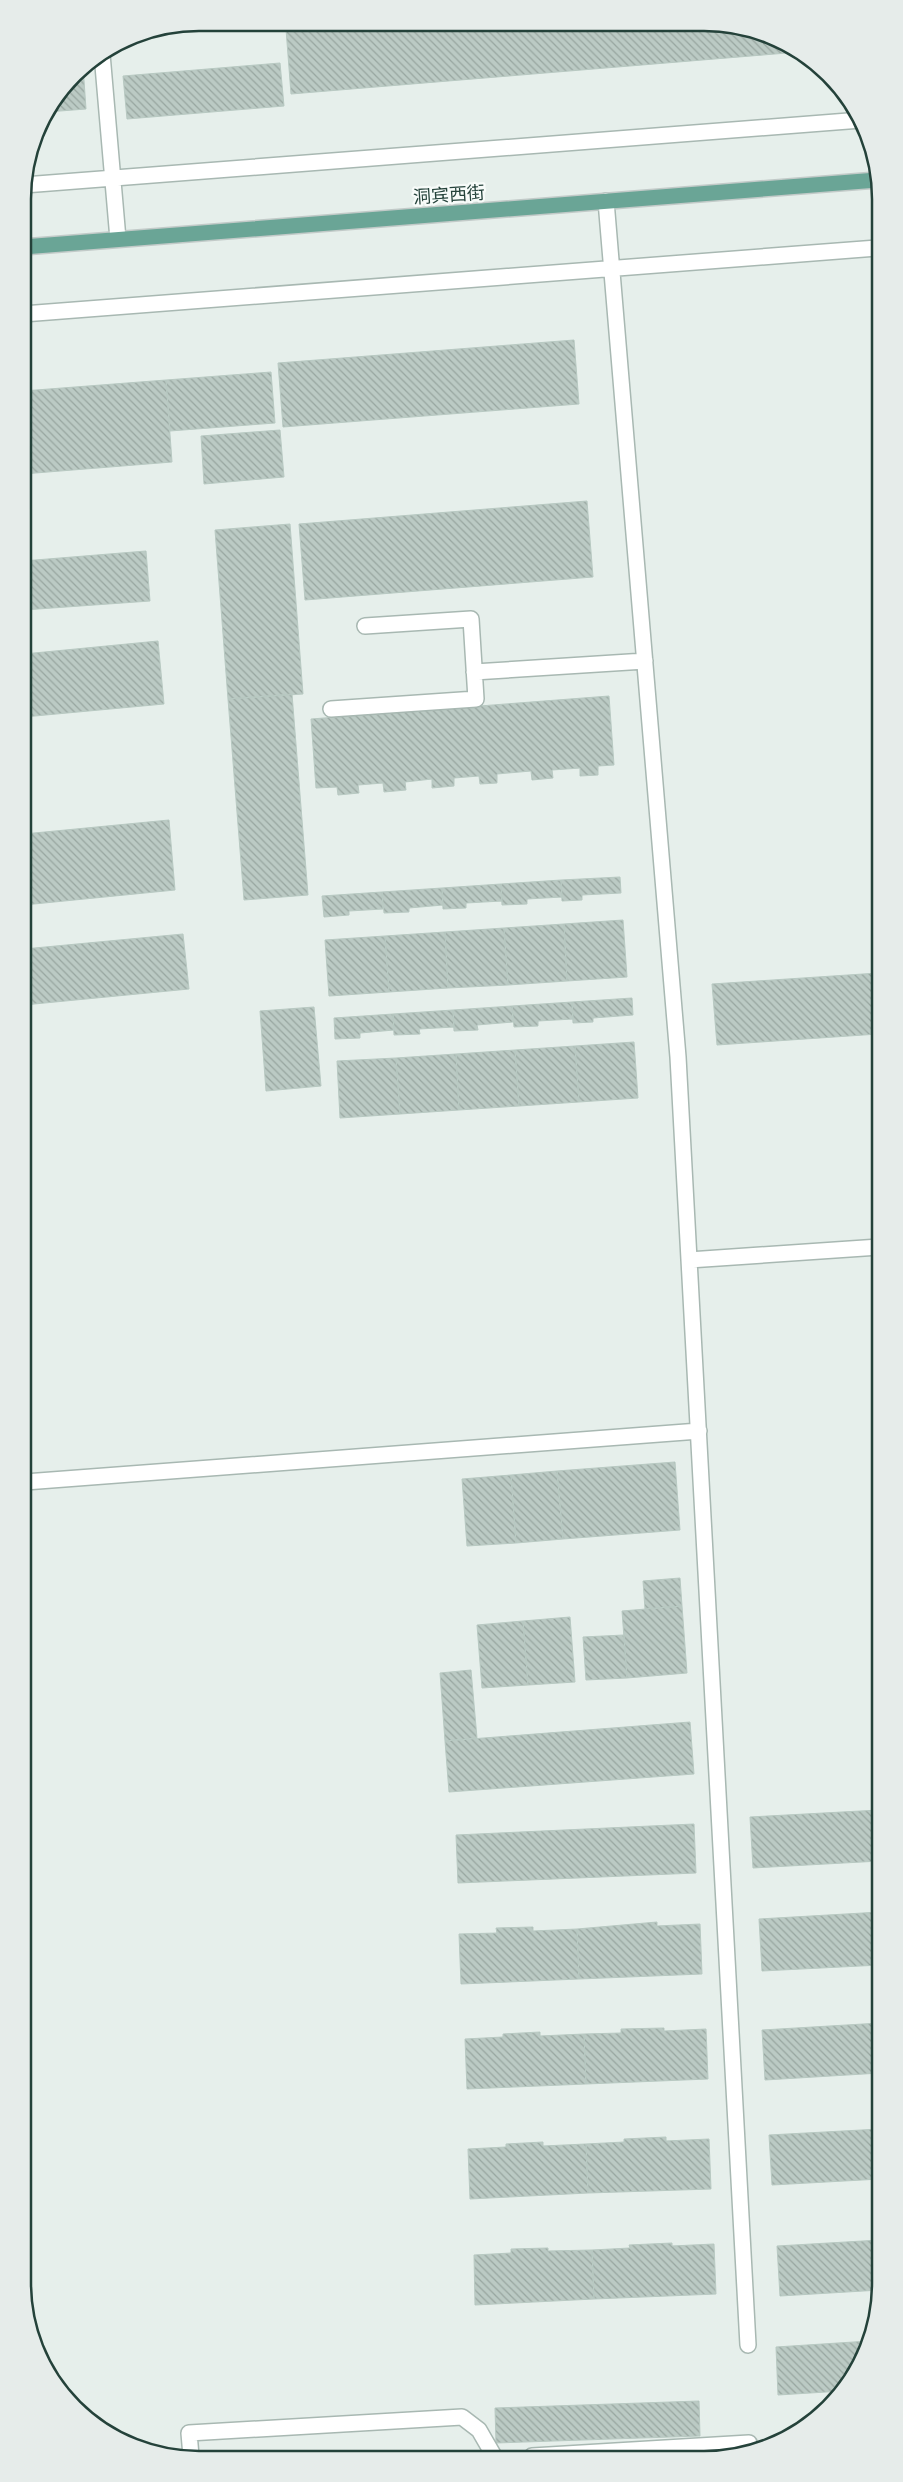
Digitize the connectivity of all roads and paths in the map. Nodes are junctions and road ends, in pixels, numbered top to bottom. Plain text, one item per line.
1 (103, 62) edge
2 (852, 121) edge
3 (113, 178) junction
4 (870, 181) edge
5 (32, 184) edge
6 (606, 201) junction
7 (118, 239) junction
8 (32, 246) edge
9 (872, 248) edge
10 (612, 268) junction
11 (32, 313) edge
12 (365, 626) dead end
13 (645, 661) junction
14 (474, 672) junction
15 (331, 709) dead end
16 (871, 1248) edge
17 (689, 1260) junction
18 (699, 1431) junction
19 (31, 1482) edge
20 (748, 2345) dead end
21 (749, 2444) edge
22 (190, 2450) edge
23 (491, 2451) edge
24 (615, 2451) edge

1 - 3 street
2 - 3 street
3 - 5 street
3 - 7 street
4 - 6 main road, 洞宾西街
6 - 7 main road, 洞宾西街
6 - 10 street
7 - 8 main road, 洞宾西街
9 - 10 street
10 - 11 street
10 - 13 street
12 - 14 street
13 - 14 street
13 - 17 street
14 - 15 street
16 - 17 street
17 - 18 street
18 - 19 street
18 - 20 street
21 - 24 street
22 - 23 street

